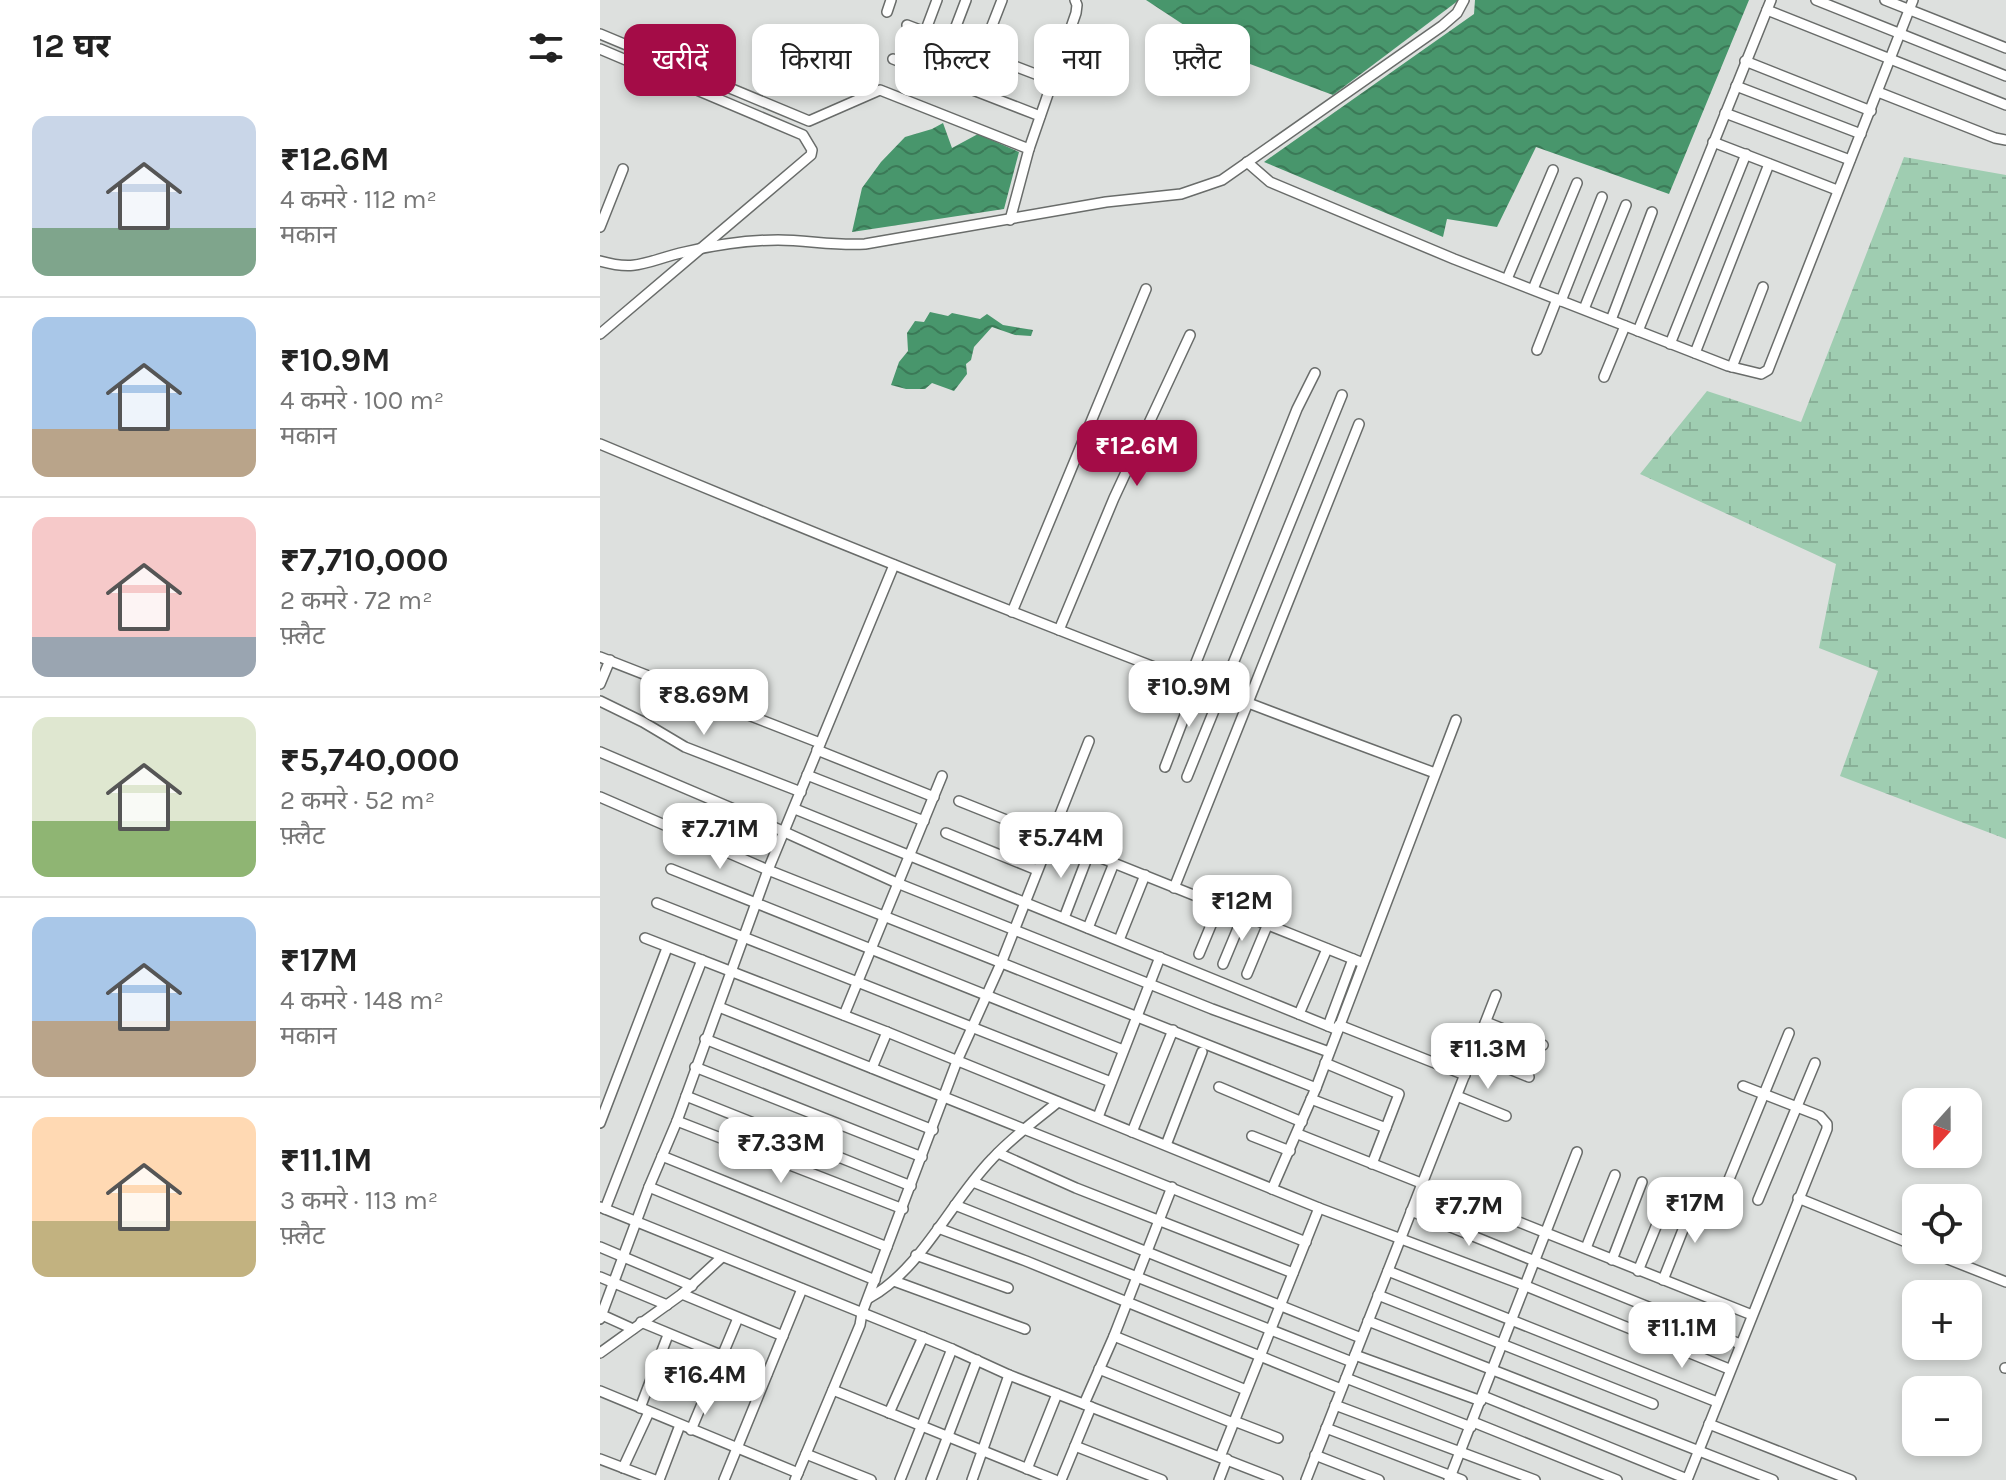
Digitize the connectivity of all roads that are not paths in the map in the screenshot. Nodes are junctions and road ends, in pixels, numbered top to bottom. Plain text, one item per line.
1 (891, 0) edge
2 (937, 0) edge
3 (966, 0) edge
4 (1002, 0) edge
5 (1075, 0) edge
6 (1464, 0) edge
7 (1816, 0) edge
8 (1885, 0) edge
9 (1911, 4) edge
10 (1769, 5) edge
11 (887, 12) dead end
12 (928, 24) edge
13 (957, 24) edge
14 (993, 24) edge
15 (1072, 24) edge
16 (600, 34) edge
17 (1899, 35) junction
18 (2006, 48) edge
19 (600, 49) edge
20 (1890, 57) junction
21 (893, 59) dead end
22 (1745, 61) junction
23 (2006, 76) edge
24 (1736, 86) junction
25 (1878, 92) junction
26 (1046, 96) edge
27 (2006, 105) edge
28 (1871, 111) junction
29 (1725, 113) junction
30 (1040, 116) junction
31 (1861, 134) junction
32 (2006, 140) edge
33 (1713, 142) junction
34 (1029, 149) junction
35 (1746, 154) junction
36 (1850, 160) junction
37 (1247, 162) junction
38 (1769, 164) junction
39 (623, 169) dead end
40 (1553, 170) dead end
41 (1577, 183) dead end
42 (1837, 190) junction
43 (1602, 197) dead end
44 (1626, 205) dead end
45 (1652, 212) dead end
46 (1010, 220) junction
47 (600, 227) edge
48 (704, 249) junction
49 (600, 261) edge
50 (1507, 279) junction
51 (1763, 287) dead end
52 (1146, 289) dead end
53 (1533, 289) junction
54 (1559, 300) junction
55 (1584, 309) junction
56 (1611, 320) junction
57 (1625, 326) junction
58 (1638, 331) junction
59 (600, 334) edge
60 (1190, 335) dead end
61 (1670, 344) junction
62 (1537, 350) dead end
63 (1695, 353) junction
64 (1732, 367) junction
65 (1315, 373) dead end
66 (1604, 377) dead end
67 (1342, 395) dead end
68 (1359, 424) dead end
69 (600, 444) edge
70 (894, 565) junction
71 (1012, 612) junction
72 (1059, 630) junction
73 (605, 658) edge
74 (1193, 682) junction
75 (600, 684) edge
76 (1222, 694) junction
77 (600, 701) edge
78 (1247, 704) junction
79 (1456, 720) dead end
80 (1089, 741) dead end
81 (818, 747) junction
82 (600, 752) edge
83 (1165, 767) dead end
84 (1435, 773) junction
85 (807, 775) junction
86 (942, 776) dead end
87 (1187, 777) dead end
88 (801, 792) junction
89 (600, 797) edge
90 (934, 797) junction
91 (959, 801) dead end
92 (795, 809) junction
93 (924, 821) junction
94 (946, 833) dead end
95 (785, 834) junction
96 (1050, 838) junction
97 (1089, 853) junction
98 (909, 857) junction
99 (1114, 863) junction
100 (671, 869) dead end
101 (768, 870) junction
102 (1037, 870) junction
103 (1145, 875) junction
104 (897, 883) junction
105 (1174, 888) junction
106 (657, 903) dead end
107 (1024, 903) junction
108 (756, 904) junction
109 (1219, 906) junction
110 (884, 915) junction
111 (1243, 916) junction
112 (1064, 918) junction
113 (1267, 926) junction
114 (1014, 928) junction
115 (1088, 928) junction
116 (745, 936) junction
117 (645, 938) dead end
118 (1119, 940) junction
119 (667, 948) junction
120 (870, 949) junction
121 (1327, 949) junction
122 (1199, 954) dead end
123 (1160, 957) junction
124 (1353, 959) junction
125 (702, 960) junction
126 (1002, 961) junction
127 (1363, 963) junction
128 (1223, 964) dead end
129 (732, 972) junction
130 (1247, 974) dead end
131 (858, 981) junction
132 (1150, 983) junction
133 (986, 995) junction
134 (1496, 995) dead end
135 (719, 1007) junction
136 (1299, 1014) junction
137 (844, 1015) junction
138 (1137, 1016) junction
139 (1486, 1022) junction
140 (973, 1026) junction
141 (1335, 1027) junction
142 (1173, 1030) junction
143 (887, 1032) junction
144 (1789, 1033) dead end
145 (705, 1039) junction
146 (1543, 1045) dead end
147 (1123, 1050) junction
148 (1202, 1052) dead end
149 (1329, 1052) junction
150 (1473, 1054) junction
151 (957, 1061) junction
152 (1325, 1063) junction
153 (1815, 1063) dead end
154 (695, 1067) junction
155 (872, 1068) junction
156 (1465, 1075) junction
157 (1529, 1077) dead end
158 (1111, 1082) junction
159 (1743, 1086) dead end
160 (1219, 1087) dead end
161 (1316, 1088) junction
162 (1763, 1094) junction
163 (686, 1096) junction
164 (1457, 1096) junction
165 (945, 1097) junction
166 (1311, 1099) junction
167 (1058, 1102) junction
168 (1796, 1107) junction
169 (1506, 1116) dead end
170 (1098, 1117) junction
171 (677, 1121) junction
172 (1302, 1122) junction
173 (600, 1123) edge
174 (1386, 1128) junction
175 (1027, 1129) junction
176 (933, 1130) junction
177 (1132, 1132) junction
178 (1298, 1134) junction
179 (1252, 1136) dead end
180 (1166, 1145) junction
181 (1290, 1151) junction
182 (1577, 1152) dead end
183 (998, 1153) junction
184 (662, 1156) junction
185 (922, 1157) junction
186 (1372, 1164) junction
187 (1615, 1175) dead end
188 (973, 1182) junction
189 (1642, 1182) dead end
190 (1422, 1184) junction
191 (911, 1186) junction
192 (649, 1187) junction
193 (1172, 1187) junction
194 (1272, 1189) junction
195 (1725, 1189) dead end
196 (1670, 1192) dead end
197 (1696, 1197) dead end
198 (1798, 1198) junction
199 (1758, 1200) dead end
200 (955, 1205) junction
201 (603, 1208) edge
202 (1319, 1208) junction
203 (903, 1209) junction
204 (1411, 1211) junction
205 (636, 1222) junction
206 (1159, 1222) junction
207 (938, 1228) junction
208 (1549, 1231) junction
209 (1400, 1240) junction
210 (1902, 1240) edge
211 (1306, 1242) junction
212 (600, 1247) edge
213 (887, 1247) junction
214 (1586, 1248) junction
215 (1146, 1252) junction
216 (916, 1255) junction
217 (625, 1257) junction
218 (722, 1257) junction
219 (1612, 1260) junction
220 (1537, 1261) junction
221 (1960, 1264) edge
222 (1388, 1271) junction
223 (1638, 1271) junction
224 (1293, 1273) junction
225 (600, 1277) edge
226 (1136, 1277) junction
227 (875, 1280) junction
228 (1663, 1280) junction
229 (894, 1281) junction
230 (2006, 1282) edge
231 (614, 1283) junction
232 (692, 1286) junction
233 (1526, 1286) junction
234 (1008, 1288) dead end
235 (802, 1289) junction
236 (682, 1294) junction
237 (1378, 1295) junction
238 (869, 1298) junction
239 (1126, 1303) junction
240 (667, 1305) junction
241 (1281, 1305) junction
242 (862, 1313) junction
243 (1752, 1315) junction
244 (601, 1316) edge
245 (738, 1318) junction
246 (1511, 1319) junction
247 (1368, 1321) junction
248 (637, 1326) junction
249 (1025, 1329) dead end
250 (1271, 1330) junction
251 (668, 1335) junction
252 (783, 1336) junction
253 (1114, 1336) junction
254 (923, 1337) junction
255 (1361, 1338) junction
256 (1502, 1344) junction
257 (1740, 1344) junction
258 (952, 1349) junction
259 (600, 1353) edge
260 (1260, 1356) junction
261 (722, 1357) junction
262 (1353, 1359) junction
263 (977, 1360) junction
264 (1099, 1369) junction
265 (1729, 1369) junction
266 (1493, 1370) junction
267 (767, 1374) junction
268 (1009, 1375) junction
269 (1346, 1378) junction
270 (1341, 1389) junction
271 (833, 1390) junction
272 (1246, 1390) junction
273 (600, 1391) edge
274 (1057, 1394) junction
275 (1482, 1399) junction
276 (1717, 1402) junction
277 (1653, 1404) dead end
278 (1087, 1405) junction
279 (1335, 1405) junction
280 (644, 1410) junction
281 (889, 1413) junction
282 (1234, 1422) junction
283 (1709, 1424) junction
284 (680, 1425) junction
285 (1472, 1425) junction
286 (921, 1426) junction
287 (1326, 1428) junction
288 (691, 1430) junction
289 (946, 1436) junction
290 (1278, 1438) dead end
291 (1075, 1446) junction
292 (738, 1448) junction
293 (1699, 1450) junction
294 (982, 1451) junction
295 (1460, 1451) junction
296 (806, 1454) junction
297 (1315, 1455) junction
298 (1224, 1458) junction
299 (600, 1459) edge
300 (623, 1468) junction
301 (1027, 1469) junction
302 (796, 1476) edge
303 (1450, 1478) edge
304 (1687, 1479) edge
305 (657, 1480) edge
306 (724, 1480) edge
307 (871, 1480) edge
308 (900, 1480) edge
309 (931, 1480) edge
310 (972, 1480) edge
311 (1055, 1480) edge
312 (1061, 1480) edge
313 (1162, 1480) edge
314 (1219, 1480) edge
315 (1278, 1480) edge
316 (1306, 1480) edge
317 (1379, 1480) edge
318 (1462, 1480) edge
319 (1535, 1480) edge
320 (1617, 1480) edge
321 (1773, 1480) edge
322 (1851, 1480) edge

1 - 11 street
2 - 12 street
3 - 13 street
4 - 14 street
5 - 15 street
6 - 37 street
7 - 17 street
8 - 9 street
9 - 17 street
9 - 18 street
10 - 20 street
10 - 22 street
16 - 34 street
17 - 20 street
17 - 23 street
19 - 48 street
20 - 25 street
20 - 27 street
21 - 30 street
22 - 24 street
22 - 28 street
24 - 29 street
24 - 31 street
25 - 28 street
25 - 32 street
26 - 30 street
28 - 31 street
29 - 33 street
29 - 36 street
30 - 34 street
31 - 36 street
33 - 35 street
33 - 58 street
34 - 46 street
35 - 38 street
35 - 61 street
36 - 42 street
37 - 46 street
37 - 50 street
38 - 42 street
38 - 63 street
39 - 47 street
40 - 50 street
41 - 53 street
42 - 64 street
43 - 54 street
44 - 55 street
45 - 56 street
46 - 48 street
48 - 49 street
48 - 59 street
50 - 53 street
51 - 64 street
52 - 71 street
53 - 54 street
54 - 55 street
54 - 62 street
55 - 56 street
56 - 57 street
57 - 58 street
57 - 66 street
58 - 61 street
60 - 72 street
61 - 63 street
63 - 64 street
65 - 74 street
67 - 76 street
68 - 78 street
69 - 70 street
70 - 71 street
70 - 81 street
71 - 72 street
72 - 74 street
73 - 75 street
73 - 81 street
74 - 76 street
74 - 83 street
76 - 78 street
76 - 87 street
77 - 88 street
78 - 84 street
78 - 105 street
79 - 84 street
80 - 96 street
81 - 85 street
81 - 90 street
82 - 95 street
84 - 127 street
85 - 88 street
85 - 93 street
86 - 90 street
88 - 92 street
89 - 101 street
90 - 93 street
91 - 96 street
92 - 95 street
92 - 98 street
93 - 98 street
94 - 102 street
95 - 101 street
95 - 104 street
96 - 97 street
96 - 102 street
97 - 99 street
97 - 112 street
98 - 104 street
98 - 107 street
99 - 103 street
99 - 115 street
100 - 108 street
101 - 108 street
101 - 110 street
102 - 107 street
103 - 105 street
103 - 118 street
104 - 110 street
104 - 114 street
105 - 109 street
106 - 116 street
107 - 112 street
107 - 114 street
108 - 116 street
108 - 120 street
109 - 111 street
109 - 122 street
110 - 120 street
110 - 126 street
111 - 113 street
111 - 128 street
112 - 115 street
113 - 121 street
113 - 130 street
114 - 126 street
114 - 132 street
115 - 118 street
116 - 129 street
116 - 131 street
117 - 119 street
118 - 123 street
119 - 125 street
119 - 173 street
120 - 131 street
120 - 133 street
121 - 124 street
121 - 136 street
123 - 132 street
123 - 136 street
124 - 127 street
124 - 141 street
125 - 129 street
125 - 201 street
126 - 133 street
126 - 138 street
127 - 141 street
129 - 135 street
129 - 137 street
131 - 137 street
131 - 140 street
132 - 138 street
132 - 149 street
133 - 140 street
133 - 147 street
134 - 139 street
135 - 145 street
135 - 155 street
136 - 141 street
137 - 143 street
138 - 142 street
138 - 147 street
139 - 146 street
139 - 150 street
140 - 151 street
140 - 158 street
141 - 149 street
141 - 156 street
142 - 161 street
142 - 177 street
143 - 151 street
143 - 155 street
144 - 162 street
145 - 154 street
145 - 176 street
147 - 158 street
148 - 180 street
149 - 152 street
150 - 156 street
150 - 157 street
151 - 165 street
151 - 167 street
152 - 161 street
152 - 174 street
153 - 168 street
154 - 163 street
154 - 185 street
155 - 165 street
156 - 164 street
158 - 170 street
159 - 162 street
160 - 172 street
161 - 166 street
162 - 168 street
162 - 195 street
163 - 171 street
163 - 191 street
164 - 169 street
164 - 190 street
165 - 175 street
165 - 176 street
166 - 172 street
166 - 174 street
167 - 170 street
167 - 175 street
168 - 198 street
168 - 199 street
170 - 177 street
171 - 184 street
171 - 203 street
172 - 178 street
174 - 186 street
175 - 183 street
175 - 193 street
176 - 185 street
177 - 180 street
178 - 181 street
178 - 186 street
179 - 181 street
180 - 194 street
181 - 194 street
182 - 208 street
183 - 188 street
183 - 206 street
184 - 192 street
184 - 213 street
185 - 191 street
186 - 190 street
187 - 214 street
188 - 200 street
188 - 215 street
189 - 219 street
190 - 204 street
190 - 208 street
191 - 203 street
192 - 205 street
192 - 227 street
193 - 206 street
193 - 211 street
194 - 202 street
196 - 223 street
197 - 228 street
198 - 210 street
198 - 243 street
200 - 207 street
200 - 226 street
201 - 205 street
202 - 209 street
202 - 211 street
203 - 213 street
204 - 209 street
204 - 220 street
205 - 217 street
205 - 218 street
206 - 215 street
206 - 224 street
207 - 216 street
207 - 239 street
208 - 214 street
208 - 220 street
209 - 222 street
209 - 233 street
211 - 224 street
212 - 217 street
213 - 227 street
214 - 219 street
215 - 226 street
215 - 241 street
216 - 229 street
216 - 234 street
217 - 231 street
217 - 232 street
218 - 232 street
218 - 235 street
219 - 223 street
220 - 233 street
220 - 257 street
221 - 230 street
222 - 237 street
222 - 246 street
223 - 228 street
224 - 241 street
225 - 231 street
226 - 239 street
226 - 250 street
227 - 238 street
228 - 243 street
229 - 238 street
229 - 249 street
231 - 240 street
231 - 244 street
232 - 236 street
233 - 246 street
233 - 265 street
235 - 242 street
235 - 252 street
236 - 240 street
236 - 245 street
237 - 247 street
237 - 256 street
238 - 242 street
239 - 253 street
239 - 260 street
240 - 248 street
241 - 250 street
241 - 255 street
242 - 254 street
242 - 271 street
243 - 257 street
244 - 248 street
245 - 252 street
245 - 261 street
246 - 256 street
246 - 276 street
247 - 255 street
247 - 266 street
248 - 251 street
248 - 259 street
250 - 260 street
250 - 262 street
251 - 261 street
251 - 280 street
252 - 267 street
253 - 264 street
253 - 272 street
254 - 258 street
254 - 281 street
255 - 262 street
256 - 266 street
256 - 277 street
257 - 265 street
258 - 263 street
258 - 286 street
260 - 270 street
260 - 272 street
261 - 267 street
261 - 288 street
262 - 269 street
262 - 275 street
263 - 268 street
263 - 289 street
264 - 278 street
264 - 282 street
265 - 276 street
266 - 275 street
266 - 293 street
267 - 292 street
268 - 274 street
268 - 294 street
269 - 270 street
269 - 285 street
270 - 279 street
271 - 281 street
271 - 296 street
272 - 282 street
273 - 280 street
274 - 278 street
274 - 301 street
275 - 285 street
275 - 304 street
276 - 283 street
278 - 291 street
278 - 298 street
279 - 287 street
279 - 295 street
280 - 284 street
280 - 300 street
281 - 286 street
282 - 290 street
282 - 298 street
283 - 293 street
283 - 322 street
284 - 288 street
284 - 305 street
285 - 295 street
285 - 320 street
286 - 289 street
286 - 308 street
287 - 297 street
287 - 303 street
288 - 292 street
289 - 294 street
289 - 309 street
291 - 312 street
291 - 313 street
292 - 302 street
292 - 306 street
293 - 304 street
293 - 321 street
294 - 301 street
294 - 310 street
295 - 303 street
295 - 319 street
296 - 302 street
296 - 307 street
297 - 316 street
297 - 317 street
298 - 314 street
298 - 315 street
299 - 300 street
300 - 305 street
301 - 311 street
303 - 318 street

